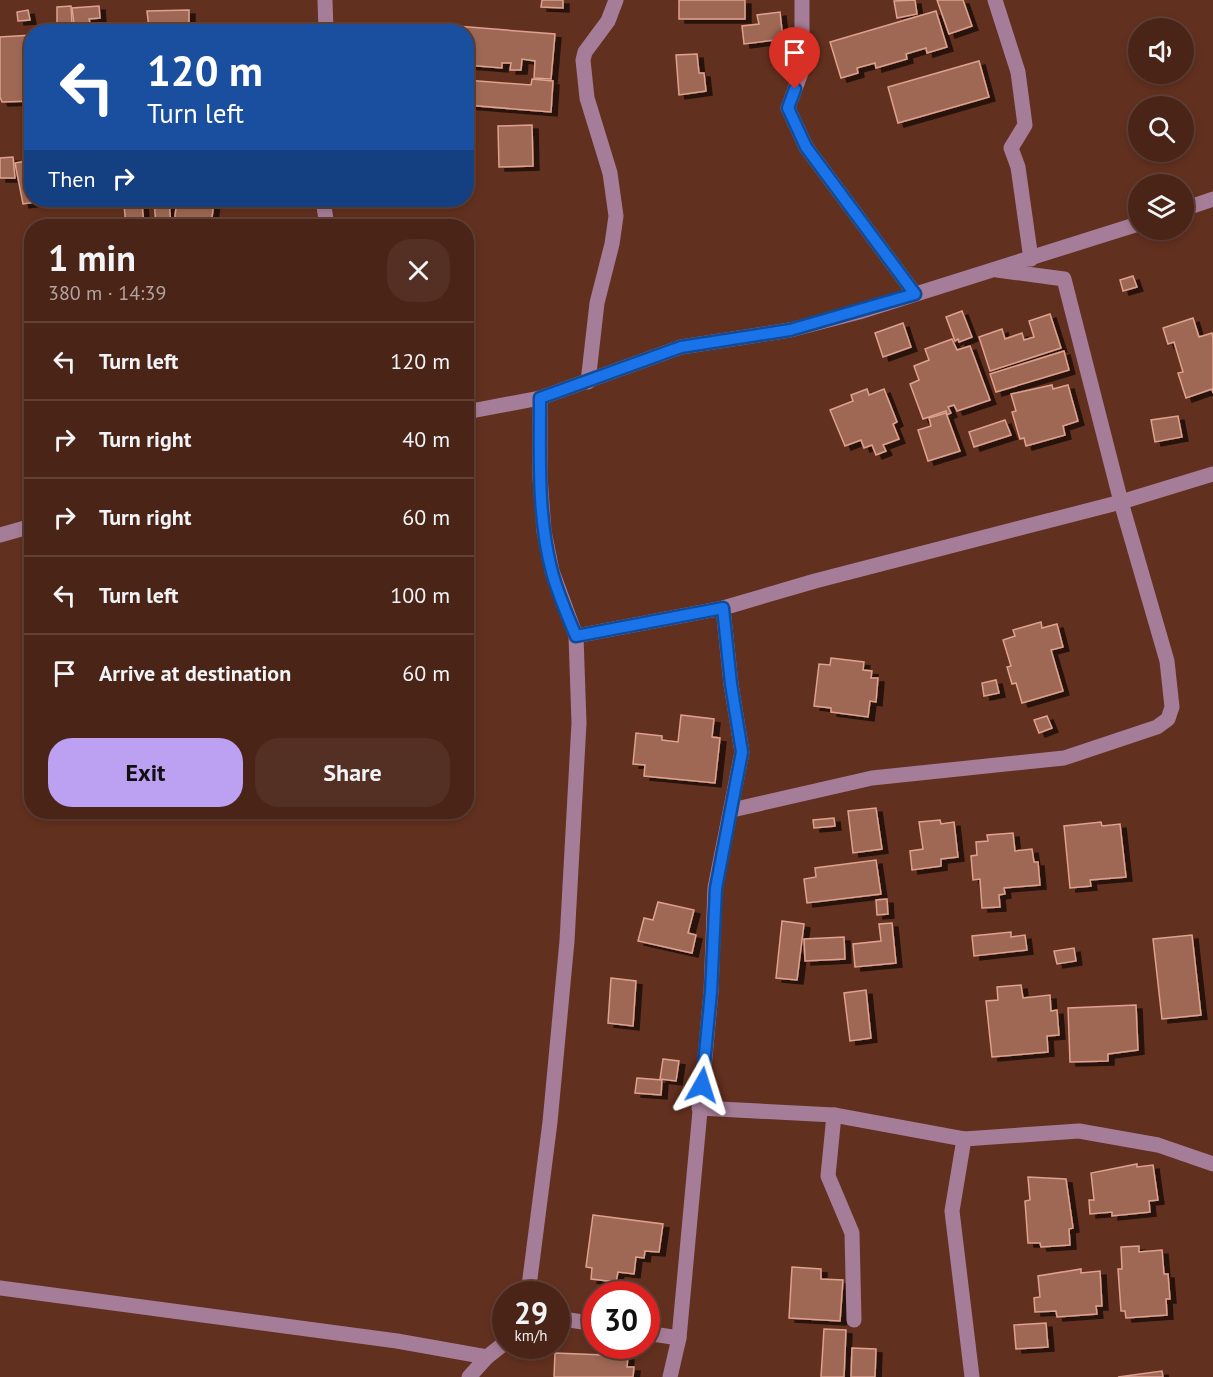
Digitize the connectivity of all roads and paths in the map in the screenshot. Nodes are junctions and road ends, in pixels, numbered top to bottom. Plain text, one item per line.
1 (326, 0) edge
2 (616, 0) edge
3 (802, 0) edge
4 (995, 0) edge
5 (326, 24) edge
6 (1213, 199) edge
7 (1194, 205) edge
8 (1128, 227) edge
9 (1031, 259) junction
10 (997, 270) junction
11 (915, 294) junction
12 (588, 382) junction
13 (540, 398) junction
14 (474, 410) edge
15 (1213, 474) edge
16 (1121, 502) junction
17 (24, 528) edge
18 (0, 535) edge
19 (723, 608) junction
20 (576, 636) junction
21 (732, 810) junction
22 (699, 1108) junction
23 (834, 1115) junction
24 (964, 1139) junction
25 (1213, 1164) edge
26 (530, 1281) edge
27 (0, 1288) edge
28 (854, 1320) dead end
29 (660, 1335) edge
30 (680, 1338) junction
31 (492, 1353) edge
32 (487, 1357) junction
33 (469, 1377) edge
34 (670, 1377) edge
35 (972, 1377) edge

1 - 5 street
2 - 12 street
3 - 11 street
4 - 9 street
6 - 7 street
8 - 9 street
9 - 10 street
10 - 11 street
10 - 16 street
11 - 12 street
12 - 13 street
13 - 14 street
13 - 20 street
15 - 16 street
16 - 19 street
16 - 21 street
17 - 18 street
19 - 20 street
19 - 21 street
20 - 26 street
21 - 22 street
22 - 23 street
22 - 30 street
23 - 24 street
23 - 28 street
24 - 25 street
24 - 35 street
27 - 32 street
29 - 30 street
30 - 34 street
31 - 32 street
32 - 33 street

